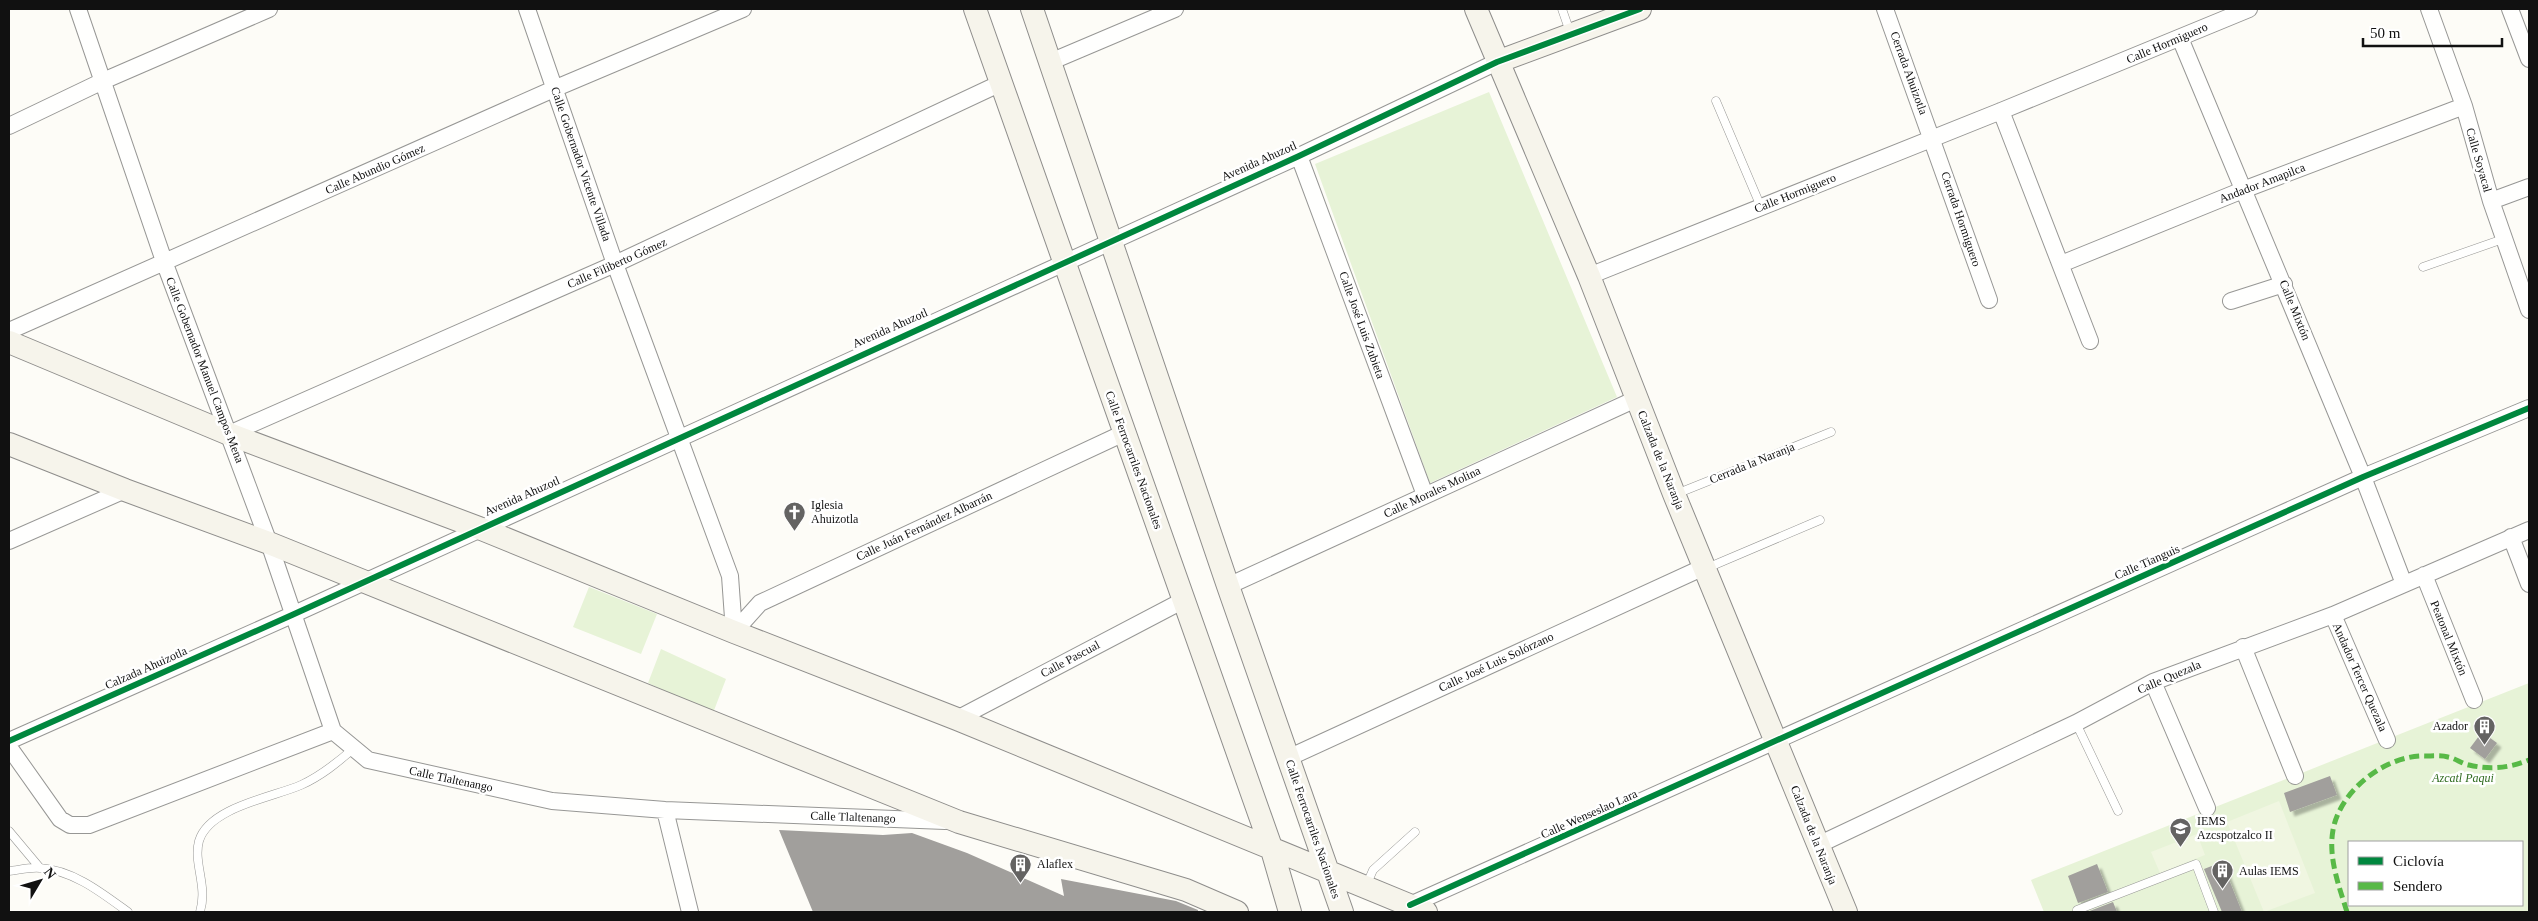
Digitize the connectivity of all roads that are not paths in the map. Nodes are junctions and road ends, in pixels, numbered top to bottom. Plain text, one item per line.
1 (78, 9) edge
2 (270, 9) edge
3 (528, 9) edge
4 (743, 9) edge
5 (975, 9) edge
6 (1032, 9) edge
7 (1175, 9) edge
8 (1476, 9) edge
9 (1562, 9) edge
10 (1640, 9) edge
11 (1885, 9) edge
12 (2249, 9) edge
13 (2429, 9) edge
14 (2510, 9) edge
15 (1571, 34) junction
16 (2180, 38) junction
17 (2529, 60) edge
18 (1050, 62) junction
19 (1498, 62) junction
20 (103, 81) junction
21 (1001, 83) junction
22 (556, 88) junction
23 (1716, 101) dead end
24 (2464, 106) junction
25 (2001, 111) junction
26 (9, 126) edge
27 (1933, 138) junction
28 (1299, 156) junction
29 (2529, 187) edge
30 (2244, 190) junction
31 (2491, 201) junction
32 (1761, 207) junction
33 (2503, 239) junction
34 (1110, 241) junction
35 (1063, 262) junction
36 (165, 264) junction
37 (615, 264) junction
38 (2060, 264) junction
39 (2423, 267) dead end
40 (1589, 276) junction
41 (2284, 284) junction
42 (1989, 300) dead end
43 (2528, 301) edge
44 (2231, 302) dead end
45 (9, 331) edge
46 (2090, 341) dead end
47 (9, 342) edge
48 (1636, 399) junction
49 (2529, 408) edge
50 (1124, 432) junction
51 (1830, 432) dead end
52 (229, 434) junction
53 (677, 438) junction
54 (9, 444) edge
55 (2363, 477) junction
56 (125, 490) junction
57 (1674, 494) junction
58 (1425, 495) junction
59 (1820, 520) dead end
60 (479, 528) junction
61 (2529, 530) edge
62 (2511, 537) junction
63 (9, 541) edge
64 (269, 543) junction
65 (1704, 568) junction
66 (2424, 575) junction
67 (364, 582) junction
68 (2404, 584) junction
69 (2529, 584) edge
70 (1228, 586) junction
71 (1184, 600) junction
72 (292, 615) junction
73 (2333, 615) junction
74 (734, 632) junction
75 (2242, 647) junction
76 (2153, 682) junction
77 (2474, 700) dead end
78 (957, 719) junction
79 (2076, 723) junction
80 (333, 731) junction
81 (2387, 740) dead end
82 (9, 741) edge
83 (1777, 742) junction
84 (9, 747) edge
85 (354, 748) junction
86 (1288, 758) junction
87 (2295, 776) dead end
88 (2207, 808) dead end
89 (666, 810) junction
90 (2118, 811) dead end
91 (959, 822) junction
92 (9, 832) edge
93 (1415, 832) dead end
94 (1818, 845) junction
95 (1272, 850) junction
96 (40, 868) junction
97 (9, 871) edge
98 (1329, 872) junction
99 (1366, 888) junction
100 (1418, 909) edge
101 (1843, 911) edge
102 (128, 912) edge
103 (200, 912) edge
104 (690, 912) edge
105 (1237, 912) edge
106 (1290, 912) edge
107 (1342, 912) edge
108 (2078, 912) edge
109 (2214, 912) edge

1 - 20 street, Calle Gobernador Manuel Campos Mena
2 - 20 street
3 - 22 street, Calle Gobernador Vicente Villada
4 - 22 street, Calle Abundio Gómez
5 - 21 main road, Calle Ferrocarriles Nacionales
6 - 18 main road, Calle Ferrocarriles Nacionales
7 - 18 street
8 - 19 main road, Calzada de la Naranja
9 - 15 lane
10 - 15 main road
11 - 27 street, Cerrada Ahuizotla
12 - 16 street, Calle Hormiguero
13 - 24 street, Calle Soyacal
14 - 17 street
15 - 19 main road
16 - 25 street, Calle Hormiguero
16 - 30 street, Calle Mixtón
18 - 34 main road, Calle Ferrocarriles Nacionales
19 - 28 street, Avenida Ahuzotl
19 - 40 main road, Calzada de la Naranja
20 - 26 street
20 - 36 street, Calle Gobernador Manuel Campos Mena
21 - 35 main road, Calle Ferrocarriles Nacionales
21 - 37 street, Calle Filiberto Gómez
22 - 36 street, Calle Abundio Gómez
22 - 37 street, Calle Gobernador Vicente Villada
23 - 32 lane
24 - 30 street, Andador Amapilca
24 - 31 street, Calle Soyacal
25 - 27 street, Calle Hormiguero
25 - 38 street
27 - 32 street, Calle Hormiguero
27 - 42 street, Cerrada Hormiguero
28 - 34 street, Avenida Ahuzotl
28 - 58 street, Calle José Luis Zubieta
29 - 31 street
30 - 38 street, Andador Amapilca
30 - 41 street, Calle Mixtón
31 - 33 street, Calle Soyacal
32 - 40 street, Calle Hormiguero
33 - 39 lane
33 - 43 street, Calle Soyacal
34 - 35 street, Avenida Ahuzotl
34 - 70 main road, Calle Ferrocarriles Nacionales
35 - 50 main road, Calle Ferrocarriles Nacionales
35 - 53 street, Avenida Ahuzotl
36 - 45 street, Calle Abundio Gómez
36 - 52 street, Calle Gobernador Manuel Campos Mena
37 - 52 street, Calle Filiberto Gómez
37 - 53 street, Calle Gobernador Vicente Villada
38 - 46 street
40 - 48 main road, Calzada de la Naranja
41 - 44 street
41 - 55 street, Calle Mixtón
47 - 52 main road
48 - 57 main road, Calzada de la Naranja
48 - 58 street, Calle Morales Molina
49 - 55 street, Calle Tianguis
50 - 71 main road, Calle Ferrocarriles Nacionales
50 - 74 street, Calle Juán Fernández Albarrán
51 - 57 lane, Cerrada la Naranja
52 - 60 main road
52 - 64 street, Calle Gobernador Manuel Campos Mena
53 - 60 street, Avenida Ahuzotl
53 - 74 street, Calle Gobernador Vicente Villada
54 - 56 main road
55 - 68 street, Calle Mixtón
55 - 83 street, Calle Tianguis
56 - 63 street
56 - 64 main road
57 - 65 main road, Calzada de la Naranja
58 - 70 street, Calle Morales Molina
59 - 65 lane
60 - 67 street, Avenida Ahuzotl
60 - 74 main road
61 - 62 street, Calle Quezala
62 - 66 street, Calle Quezala
62 - 69 street
64 - 67 main road
64 - 72 street, Calle Gobernador Manuel Campos Mena
65 - 83 main road, Calzada de la Naranja
65 - 86 street, Calle José Luis Solórzano
66 - 68 street, Calle Quezala
66 - 77 street, Peatonal Mixtón
67 - 72 street, Avenida Ahuzotl
67 - 91 main road
68 - 73 street, Calle Quezala
70 - 86 main road, Calle Ferrocarriles Nacionales
71 - 78 street, Calle Pascual
71 - 95 main road, Calle Ferrocarriles Nacionales
72 - 80 street, Calle Gobernador Manuel Campos Mena
72 - 82 street, Calzada Ahuizotla
73 - 75 street, Calle Quezala
73 - 81 street, Andador Tercer Quezala
74 - 78 main road
75 - 76 street, Calle Quezala
75 - 87 street
76 - 79 street, Calle Quezala
76 - 88 street
78 - 95 main road
79 - 90 lane
79 - 94 street, Calle Quezala
80 - 84 street
80 - 85 street, Calle Tlaltenango
83 - 94 main road, Calzada de la Naranja
83 - 100 street, Calle Wenseslao Lara
85 - 89 street, Calle Tlaltenango
85 - 103 lane
86 - 98 main road, Calle Ferrocarriles Nacionales
89 - 91 street, Calle Tlaltenango
89 - 104 street
91 - 105 main road
92 - 96 lane
93 - 99 lane
94 - 101 main road, Calzada de la Naranja
95 - 98 main road
95 - 106 main road, Calle Ferrocarriles Nacionales
96 - 97 lane
96 - 102 lane
98 - 99 main road
98 - 107 main road, Calle Ferrocarriles Nacionales
99 - 100 main road
108 - 109 lane

